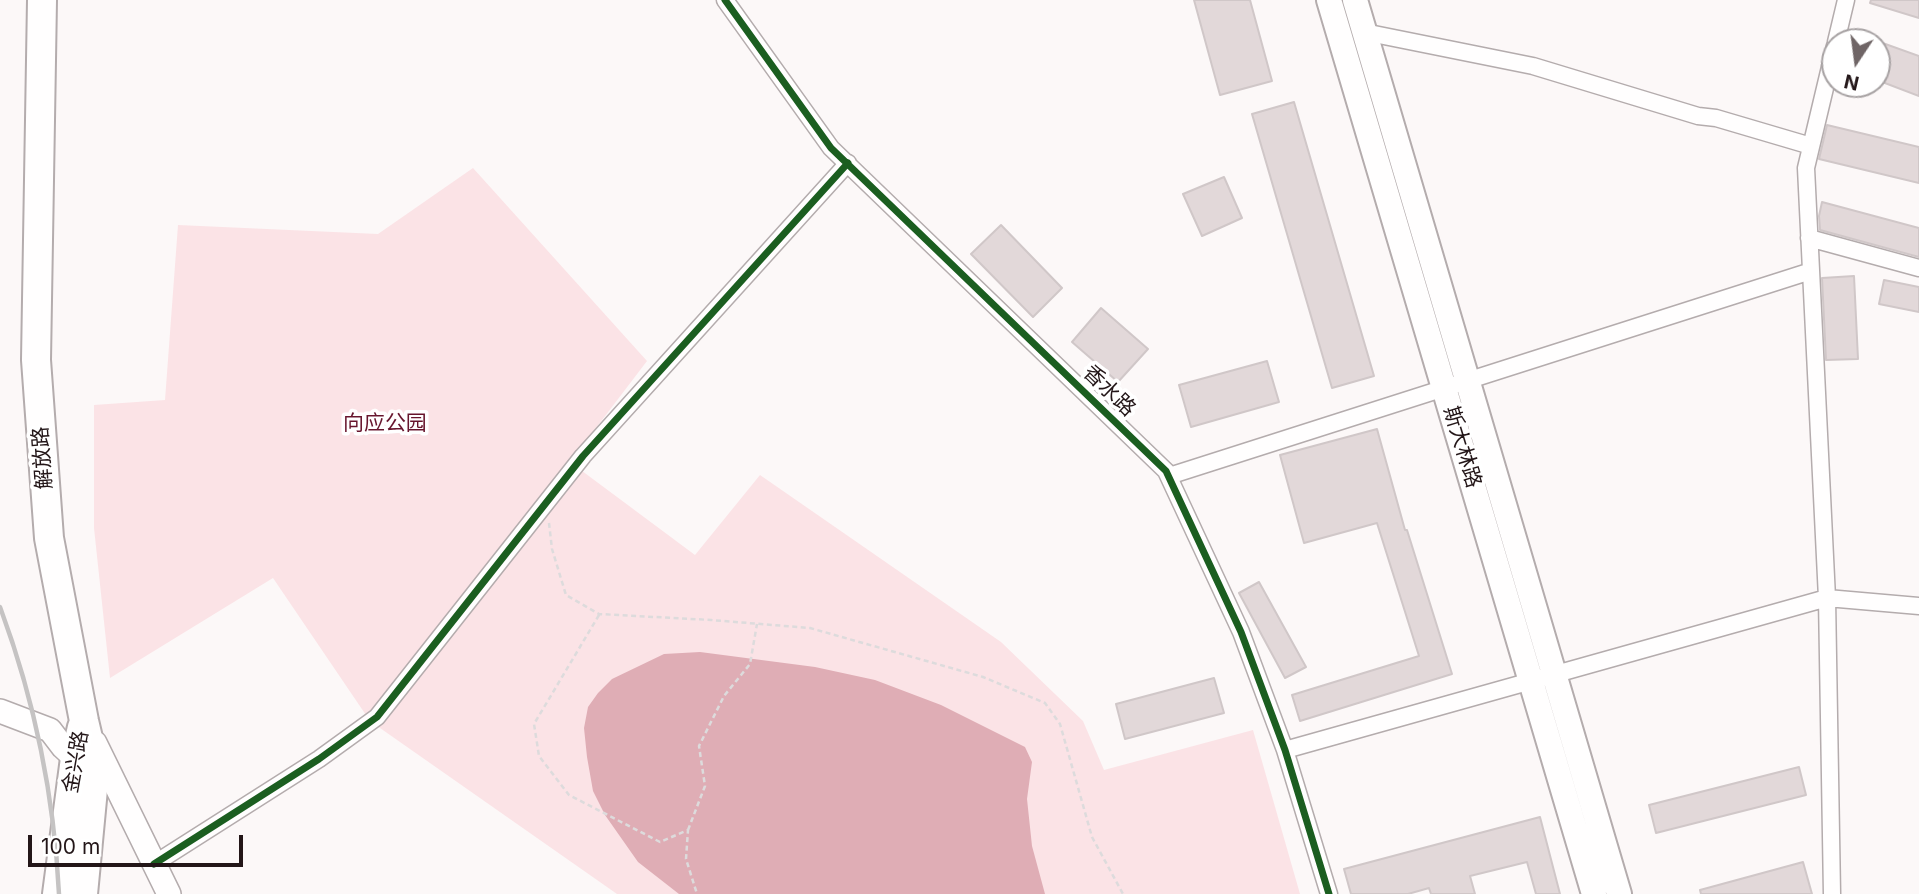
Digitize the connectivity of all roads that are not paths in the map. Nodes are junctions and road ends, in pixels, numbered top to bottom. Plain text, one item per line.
1 (42, 0) edge
2 (725, 0) edge
3 (1329, 0) edge
4 (1354, 0) edge
5 (1846, 0) edge
6 (1840, 28) edge
7 (1364, 32) junction
8 (1823, 98) edge
9 (1811, 146) junction
10 (848, 163) junction
11 (1809, 238) junction
12 (1919, 268) edge
13 (1811, 271) junction
14 (1455, 384) junction
15 (1169, 476) junction
16 (1827, 598) junction
17 (1919, 606) edge
18 (1543, 678) junction
19 (0, 711) edge
20 (84, 721) junction
21 (1285, 750) junction
22 (85, 763) junction
23 (154, 864) junction
24 (57, 894) edge
25 (83, 894) edge
26 (169, 894) edge
27 (1329, 894) edge
28 (1594, 894) edge
29 (1619, 894) edge
30 (1832, 894) edge

1 - 20 highway, 解放路
2 - 10 street, 香水路
3 - 14 main road, 斯大林路
4 - 7 main road, 斯大林路
5 - 6 street
7 - 9 street
7 - 14 main road, 斯大林路
8 - 9 street
9 - 11 street
10 - 15 street, 香水路
10 - 23 street
11 - 12 street
11 - 13 street
13 - 14 street
13 - 16 street
14 - 15 street
14 - 18 main road, 斯大林路
15 - 21 street, 香水路
16 - 17 street
16 - 18 street
16 - 30 street
18 - 21 street
18 - 28 main road, 斯大林路
18 - 29 main road, 斯大林路
19 - 22 street
20 - 22 highway, 金兴路
20 - 23 street, 解放路
21 - 27 street, 香水路
22 - 24 highway, 金兴路
22 - 25 highway, 金兴路
23 - 26 street, 解放路

